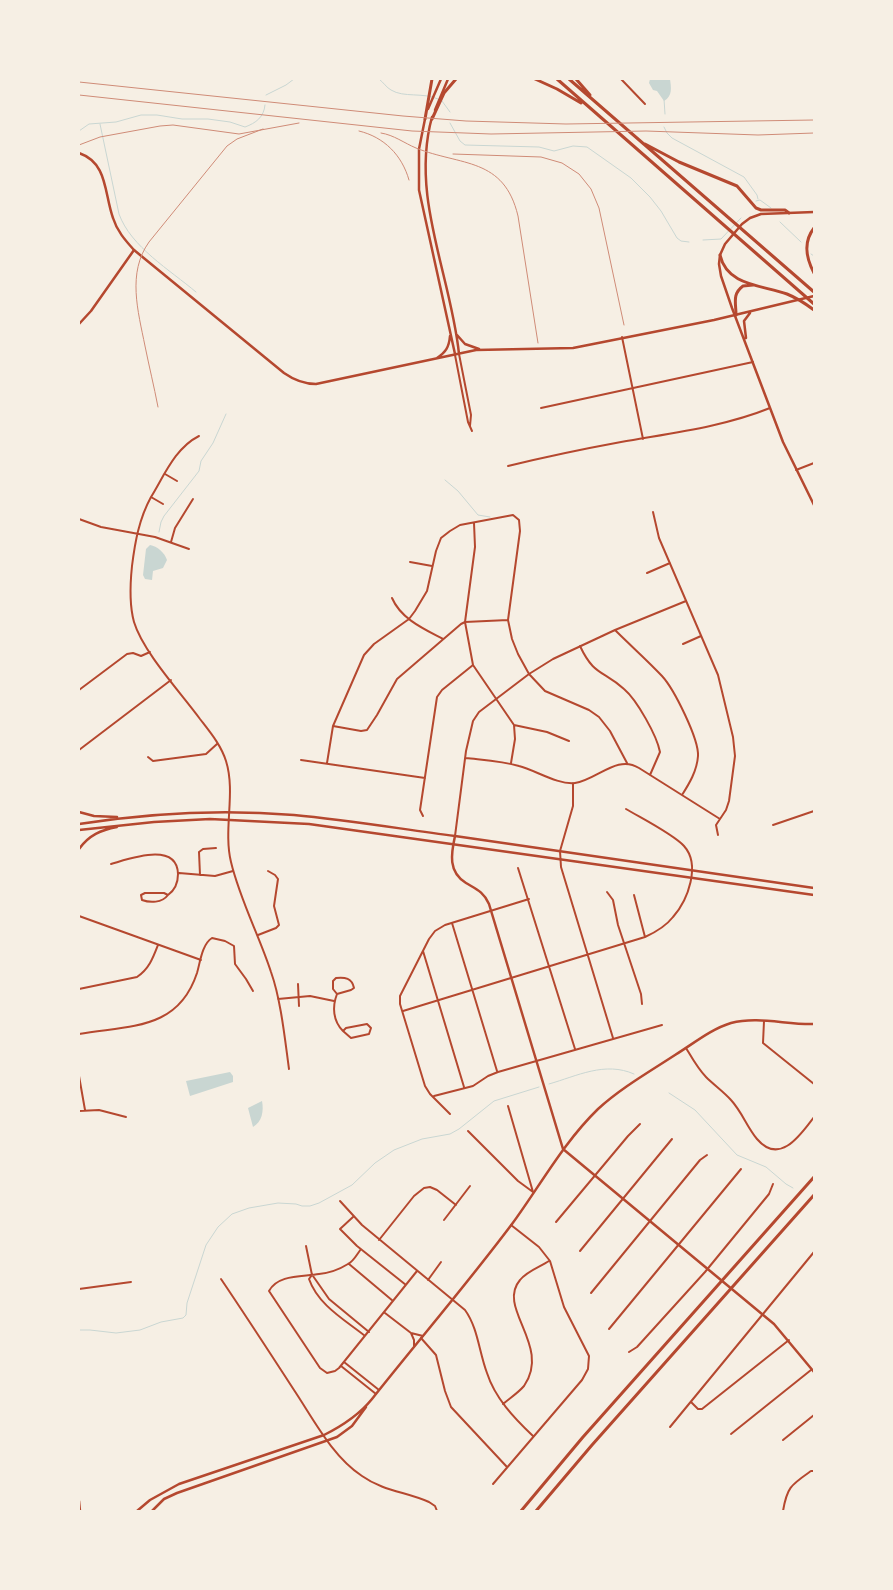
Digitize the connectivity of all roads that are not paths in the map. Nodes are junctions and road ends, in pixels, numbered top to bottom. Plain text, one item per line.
1 (432, 79) edge
2 (448, 79) edge
3 (456, 79) edge
4 (535, 79) edge
5 (556, 79) edge
6 (569, 79) edge
7 (576, 79) edge
8 (621, 79) edge
9 (441, 80) edge
10 (447, 86) junction
11 (591, 97) junction
12 (645, 104) dead end
13 (590, 109) junction
14 (425, 119) junction
15 (432, 119) joint
16 (643, 143) junction
17 (79, 153) edge
18 (814, 212) edge
19 (790, 213) junction
20 (814, 228) edge
21 (134, 250) junction
22 (720, 254) junction
23 (814, 273) edge
24 (756, 285) junction
25 (814, 292) edge
26 (814, 296) edge
27 (814, 304) edge
28 (814, 310) edge
29 (751, 312) junction
30 (736, 315) junction
31 (448, 322) junction
32 (79, 324) edge
33 (455, 330) junction
34 (622, 337) junction
35 (747, 345) junction
36 (480, 350) junction
37 (459, 354) junction
38 (455, 355) junction
39 (436, 359) junction
40 (754, 362) junction
41 (632, 387) junction
42 (541, 408) dead end
43 (770, 408) junction
44 (470, 426) junction
45 (472, 431) dead end
46 (199, 436) dead end
47 (643, 439) junction
48 (814, 463) edge
49 (508, 466) dead end
50 (796, 470) junction
51 (165, 474) junction
52 (177, 481) dead end
53 (151, 497) junction
54 (193, 499) dead end
55 (163, 504) dead end
56 (814, 506) edge
57 (653, 512) dead end
58 (79, 519) edge
59 (474, 524) junction
60 (137, 532) junction
61 (171, 542) junction
62 (189, 549) dead end
63 (410, 562) dead end
64 (670, 563) junction
65 (432, 566) junction
66 (647, 573) dead end
67 (392, 598) dead end
68 (686, 601) junction
69 (409, 619) junction
70 (508, 620) junction
71 (465, 622) junction
72 (615, 630) junction
73 (701, 636) junction
74 (443, 639) junction
75 (683, 644) dead end
76 (580, 646) junction
77 (150, 652) junction
78 (472, 665) junction
79 (529, 674) junction
80 (171, 680) junction
81 (79, 690) edge
82 (496, 698) junction
83 (514, 725) junction
84 (333, 726) junction
85 (569, 741) dead end
86 (218, 743) junction
87 (79, 750) edge
88 (148, 757) dead end
89 (465, 758) junction
90 (301, 760) dead end
91 (627, 763) junction
92 (327, 764) junction
93 (511, 764) junction
94 (650, 775) junction
95 (425, 778) junction
96 (573, 783) junction
97 (682, 795) junction
98 (626, 809) dead end
99 (814, 810) edge
100 (79, 812) edge
101 (229, 812) junction
102 (423, 816) dead end
103 (126, 818) junction
104 (229, 819) junction
105 (720, 819) junction
106 (338, 821) junction
107 (79, 824) edge
108 (128, 824) junction
109 (773, 825) dead end
110 (339, 828) junction
111 (79, 830) edge
112 (718, 835) dead end
113 (455, 836) junction
114 (453, 844) junction
115 (216, 848) dead end
116 (79, 849) edge
117 (560, 851) junction
118 (561, 859) junction
119 (110, 864) dead end
120 (518, 868) dead end
121 (692, 869) junction
122 (233, 871) junction
123 (268, 871) dead end
124 (178, 873) junction
125 (200, 875) junction
126 (691, 878) junction
127 (814, 888) edge
128 (608, 892) dead end
129 (168, 895) junction
130 (634, 895) dead end
131 (814, 895) edge
132 (529, 900) junction
133 (491, 910) junction
134 (79, 916) edge
135 (452, 923) junction
136 (258, 935) junction
137 (645, 937) junction
138 (624, 944) junction
139 (158, 945) junction
140 (423, 951) junction
141 (588, 954) junction
142 (201, 960) junction
143 (550, 966) junction
144 (511, 978) junction
145 (298, 984) dead end
146 (79, 989) edge
147 (473, 989) junction
148 (253, 991) dead end
149 (337, 994) junction
150 (299, 996) junction
151 (278, 999) junction
152 (438, 1000) junction
153 (334, 1001) junction
154 (642, 1004) dead end
155 (299, 1006) dead end
156 (403, 1011) junction
157 (764, 1021) junction
158 (662, 1024) dead end
159 (814, 1024) edge
160 (343, 1031) junction
161 (79, 1034) edge
162 (613, 1038) junction
163 (686, 1048) junction
164 (575, 1049) junction
165 (536, 1060) junction
166 (289, 1069) dead end
167 (498, 1072) junction
168 (79, 1076) edge
169 (814, 1084) edge
170 (464, 1088) junction
171 (434, 1096) junction
172 (508, 1106) dead end
173 (85, 1110) junction
174 (79, 1111) edge
175 (450, 1114) dead end
176 (126, 1117) dead end
177 (814, 1117) edge
178 (640, 1124) dead end
179 (468, 1131) dead end
180 (672, 1139) dead end
181 (563, 1149) junction
182 (707, 1155) dead end
183 (741, 1169) dead end
184 (595, 1176) junction
185 (814, 1177) edge
186 (773, 1184) dead end
187 (470, 1186) dead end
188 (532, 1192) junction
189 (814, 1194) edge
190 (623, 1199) junction
191 (340, 1201) dead end
192 (456, 1204) junction
193 (353, 1217) junction
194 (444, 1220) dead end
195 (650, 1221) junction
196 (556, 1222) dead end
197 (511, 1225) junction
198 (380, 1240) junction
199 (679, 1244) junction
200 (306, 1246) dead end
201 (361, 1249) junction
202 (580, 1251) dead end
203 (814, 1252) edge
204 (550, 1261) junction
205 (441, 1262) dead end
206 (349, 1264) junction
207 (708, 1268) junction
208 (417, 1271) junction
209 (312, 1275) junction
210 (221, 1279) dead end
211 (428, 1280) junction
212 (131, 1282) dead end
213 (406, 1285) junction
214 (79, 1290) edge
215 (591, 1293) dead end
216 (452, 1299) junction
217 (393, 1301) junction
218 (384, 1312) junction
219 (763, 1314) junction
220 (609, 1329) dead end
221 (369, 1332) junction
222 (411, 1333) junction
223 (365, 1336) junction
224 (422, 1337) junction
225 (789, 1340) junction
226 (414, 1346) junction
227 (629, 1352) dead end
228 (344, 1362) junction
229 (341, 1366) junction
230 (813, 1371) edge
231 (379, 1390) junction
232 (376, 1394) junction
233 (691, 1402) junction
234 (367, 1404) junction
235 (503, 1404) junction
236 (814, 1415) edge
237 (670, 1427) dead end
238 (731, 1434) dead end
239 (324, 1435) junction
240 (533, 1436) junction
241 (783, 1440) dead end
242 (328, 1441) junction
243 (506, 1467) junction
244 (814, 1471) edge
245 (493, 1484) dead end
246 (79, 1501) edge
247 (158, 1505) junction
248 (80, 1511) edge
249 (137, 1511) edge
250 (152, 1511) edge
251 (158, 1511) edge
252 (437, 1511) edge
253 (521, 1511) edge
254 (536, 1511) edge
255 (782, 1511) edge

1 - 14 highway
2 - 10 main road
3 - 10 highway
4 - 13 highway
5 - 13 highway
6 - 11 highway
7 - 11 highway
8 - 12 street
9 - 14 main road
10 - 15 highway
11 - 16 highway
13 - 27 highway
14 - 31 main road
15 - 33 main road
16 - 19 highway
16 - 25 highway
17 - 21 main road
18 - 19 main road
19 - 22 main road
20 - 23 highway
21 - 32 main road
21 - 39 main road
22 - 24 highway
22 - 30 main road
24 - 28 highway
24 - 30 highway
26 - 29 main road
29 - 30 main road
29 - 35 main road
30 - 34 main road
30 - 35 main road
31 - 38 main road
31 - 39 main road
33 - 36 main road
33 - 37 main road
34 - 36 main road
34 - 41 street
35 - 40 main road
36 - 37 main road
37 - 38 main road
37 - 44 street
38 - 39 main road
38 - 44 street
40 - 41 street
40 - 43 main road
41 - 42 street
41 - 47 street
43 - 47 street
43 - 50 main road
44 - 45 street
46 - 51 street
47 - 49 street
48 - 50 street
50 - 56 main road
51 - 52 street
51 - 53 street
53 - 55 street
53 - 60 street
54 - 61 street
57 - 64 street
58 - 60 street
59 - 65 street
59 - 70 street
59 - 71 street
60 - 61 street
60 - 77 street
61 - 62 street
63 - 65 street
64 - 66 street
64 - 68 street
65 - 69 street
67 - 69 street
68 - 72 street
68 - 73 street
69 - 74 street
69 - 84 street
70 - 71 street
70 - 79 street
71 - 74 street
71 - 78 street
72 - 76 street
72 - 97 street
73 - 75 street
73 - 105 street
74 - 84 street
76 - 79 street
76 - 94 street
77 - 80 street
77 - 81 street
78 - 82 street
78 - 95 street
79 - 82 street
79 - 91 street
80 - 86 street
80 - 87 street
82 - 83 street
82 - 89 street
83 - 85 street
83 - 93 street
84 - 92 street
86 - 88 street
86 - 101 street
89 - 93 street
89 - 113 street
90 - 92 street
91 - 94 street
91 - 96 street
92 - 95 street
93 - 96 street
94 - 97 street
95 - 102 street
96 - 117 street
97 - 105 street
98 - 121 street
99 - 109 street
100 - 103 main road
101 - 103 main road
101 - 104 street
101 - 106 main road
103 - 107 main road
104 - 108 main road
104 - 110 main road
104 - 122 street
105 - 112 street
106 - 110 main road
106 - 113 main road
108 - 111 main road
108 - 116 main road
110 - 114 main road
113 - 114 main road
113 - 117 main road
114 - 118 main road
114 - 133 main road
115 - 125 street
117 - 118 street
117 - 121 main road
118 - 126 main road
118 - 141 street
119 - 124 street
120 - 132 street
121 - 126 street
121 - 127 main road
122 - 125 street
122 - 136 street
123 - 136 street
124 - 125 street
124 - 129 street
126 - 131 main road
126 - 137 street
128 - 138 street
129 - 129 street
130 - 137 street
132 - 133 street
132 - 143 street
133 - 135 street
133 - 144 main road
134 - 139 street
135 - 140 street
135 - 147 street
136 - 151 street
137 - 138 street
138 - 141 street
138 - 154 street
139 - 142 street
139 - 146 street
140 - 152 street
140 - 156 street
141 - 143 street
141 - 162 street
142 - 148 street
142 - 161 street
143 - 144 street
143 - 164 street
144 - 147 street
144 - 165 main road
145 - 150 street
147 - 152 street
147 - 167 street
149 - 149 street
149 - 153 street
150 - 151 street
150 - 153 street
150 - 155 street
151 - 166 street
152 - 156 street
152 - 170 street
153 - 160 street
156 - 171 street
157 - 159 main road
157 - 163 main road
157 - 169 street
158 - 162 street
160 - 160 street
162 - 164 street
163 - 177 street
163 - 181 main road
164 - 165 street
165 - 167 street
165 - 181 main road
167 - 170 street
168 - 173 street
170 - 171 street
171 - 175 street
172 - 188 street
173 - 174 street
173 - 176 street
178 - 184 street
179 - 188 street
180 - 190 street
181 - 184 main road
181 - 188 main road
182 - 195 street
183 - 199 street
184 - 190 main road
184 - 196 street
185 - 253 highway
186 - 207 street
187 - 192 street
188 - 197 main road
189 - 254 highway
190 - 195 main road
190 - 202 street
191 - 193 street
192 - 194 street
192 - 198 street
193 - 198 street
193 - 201 street
195 - 199 main road
195 - 215 street
197 - 204 street
197 - 216 main road
198 - 208 street
199 - 207 main road
199 - 220 street
200 - 209 street
201 - 206 street
201 - 213 street
203 - 219 street
204 - 235 street
204 - 240 street
205 - 211 street
206 - 209 street
206 - 217 street
207 - 219 main road
207 - 227 street
208 - 211 street
208 - 213 street
209 - 221 street
209 - 223 street
209 - 229 street
210 - 239 street
211 - 216 street
212 - 214 street
213 - 217 street
216 - 224 main road
216 - 235 street
217 - 218 street
218 - 221 street
218 - 222 street
219 - 225 main road
219 - 233 street
221 - 223 street
222 - 224 street
222 - 226 street
223 - 228 street
224 - 226 main road
224 - 243 street
225 - 230 main road
225 - 233 street
226 - 231 main road
228 - 229 street
228 - 231 street
229 - 232 street
230 - 238 street
231 - 232 main road
232 - 234 main road
233 - 237 street
234 - 239 main road
234 - 242 main road
235 - 240 street
236 - 241 street
239 - 242 street
239 - 249 main road
240 - 243 street
242 - 247 main road
242 - 252 street
243 - 245 street
244 - 255 street
246 - 248 main road
247 - 250 main road
247 - 251 main road

